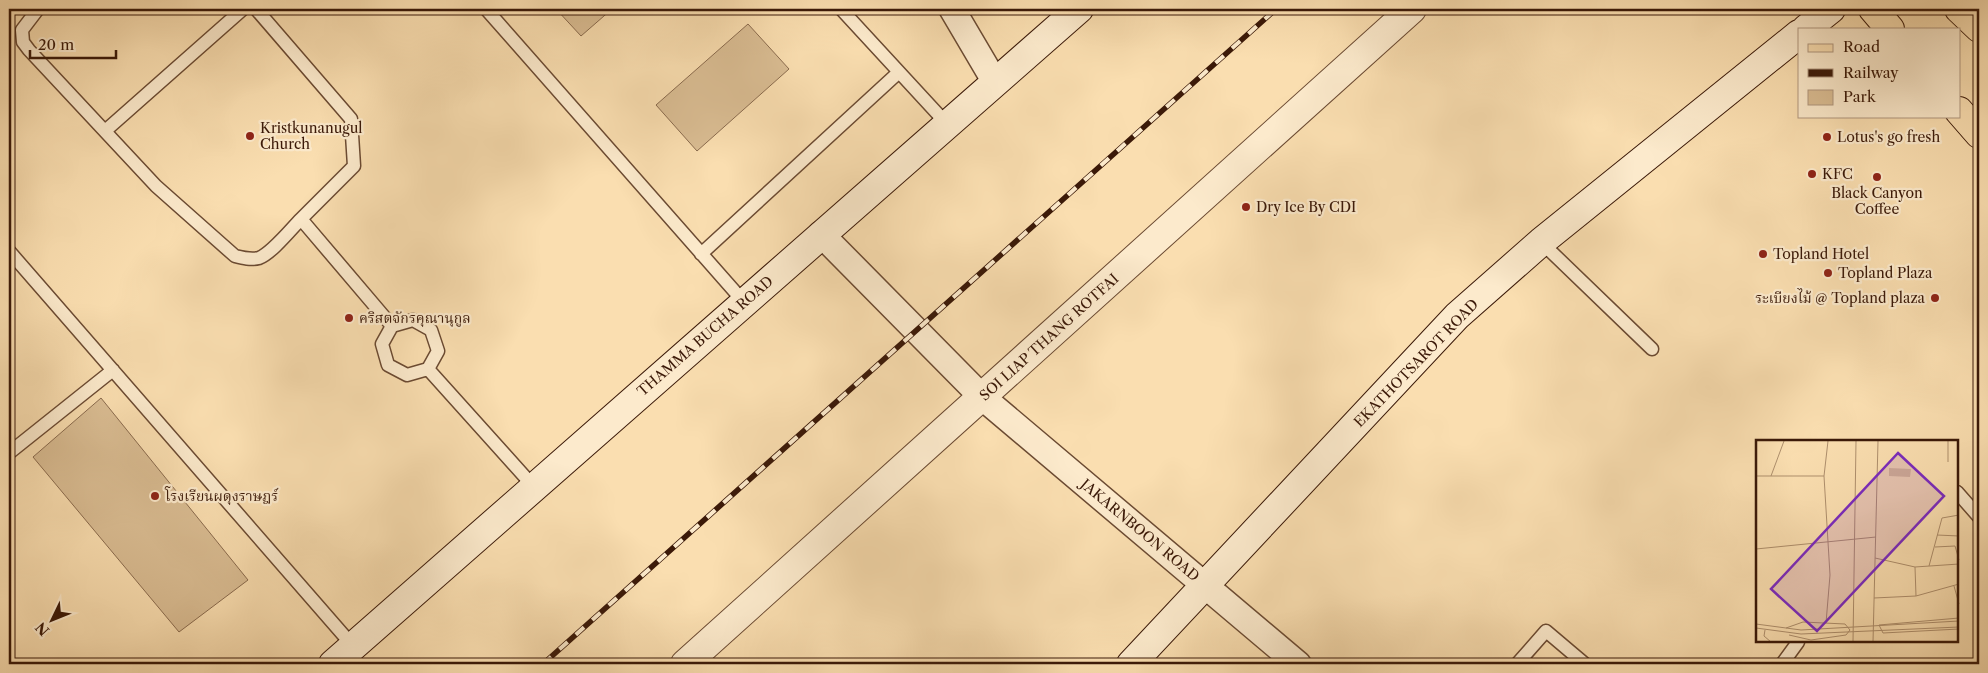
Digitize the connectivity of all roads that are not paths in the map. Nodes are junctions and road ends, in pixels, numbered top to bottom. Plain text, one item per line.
1 (38, 9) edge
2 (243, 9) edge
3 (256, 9) edge
4 (486, 9) edge
5 (841, 9) edge
6 (952, 9) edge
7 (1079, 9) edge
8 (1412, 9) edge
9 (1831, 9) edge
10 (1873, 9) edge
11 (1959, 9) edge
12 (1807, 28) edge
13 (1889, 28) edge
14 (1979, 28) edge
15 (1798, 35) edge
16 (899, 72) junction
17 (995, 82) junction
18 (1960, 112) edge
19 (947, 124) junction
20 (105, 131) junction
21 (1979, 134) edge
22 (301, 219) junction
23 (821, 234) junction
24 (1541, 242) junction
25 (9, 250) edge
26 (701, 254) junction
27 (744, 302) junction
28 (392, 326) junction
29 (1652, 349) dead end
30 (113, 370) junction
31 (428, 370) junction
32 (982, 397) junction
33 (9, 453) edge
34 (534, 487) junction
35 (1958, 493) edge
36 (1979, 517) edge
37 (1206, 586) junction
38 (1797, 643) edge
39 (353, 646) junction
40 (332, 664) edge
41 (685, 664) edge
42 (1131, 664) edge
43 (1298, 664) edge
44 (1517, 664) edge
45 (1585, 664) edge
46 (1782, 664) edge

1 - 20 lane
2 - 20 lane
3 - 22 lane
4 - 26 lane
5 - 16 lane
6 - 17 street
7 - 17 main road, THAMMA BUCHA ROAD
8 - 32 main road, SOI LIAP THANG ROTFAI
9 - 12 main road
10 - 13 main road
11 - 14 main road
15 - 24 main road, EKATHOTSAROT ROAD
16 - 19 lane
16 - 26 lane
17 - 19 main road, THAMMA BUCHA ROAD
18 - 21 main road
19 - 23 main road, THAMMA BUCHA ROAD
20 - 22 lane
22 - 28 lane
23 - 27 main road, THAMMA BUCHA ROAD
23 - 32 street, JAKARNBOON ROAD
24 - 29 lane
24 - 37 main road, EKATHOTSAROT ROAD
25 - 30 lane
26 - 27 lane
27 - 34 main road, THAMMA BUCHA ROAD
28 - 31 lane
28 - 31 lane
30 - 33 lane
30 - 39 lane
31 - 34 lane
32 - 37 street, JAKARNBOON ROAD
32 - 41 main road, SOI LIAP THANG ROTFAI
34 - 39 main road, THAMMA BUCHA ROAD
35 - 36 lane
37 - 42 main road, EKATHOTSAROT ROAD
37 - 43 street, JAKARNBOON ROAD
38 - 46 lane
39 - 40 main road, THAMMA BUCHA ROAD
44 - 45 lane

